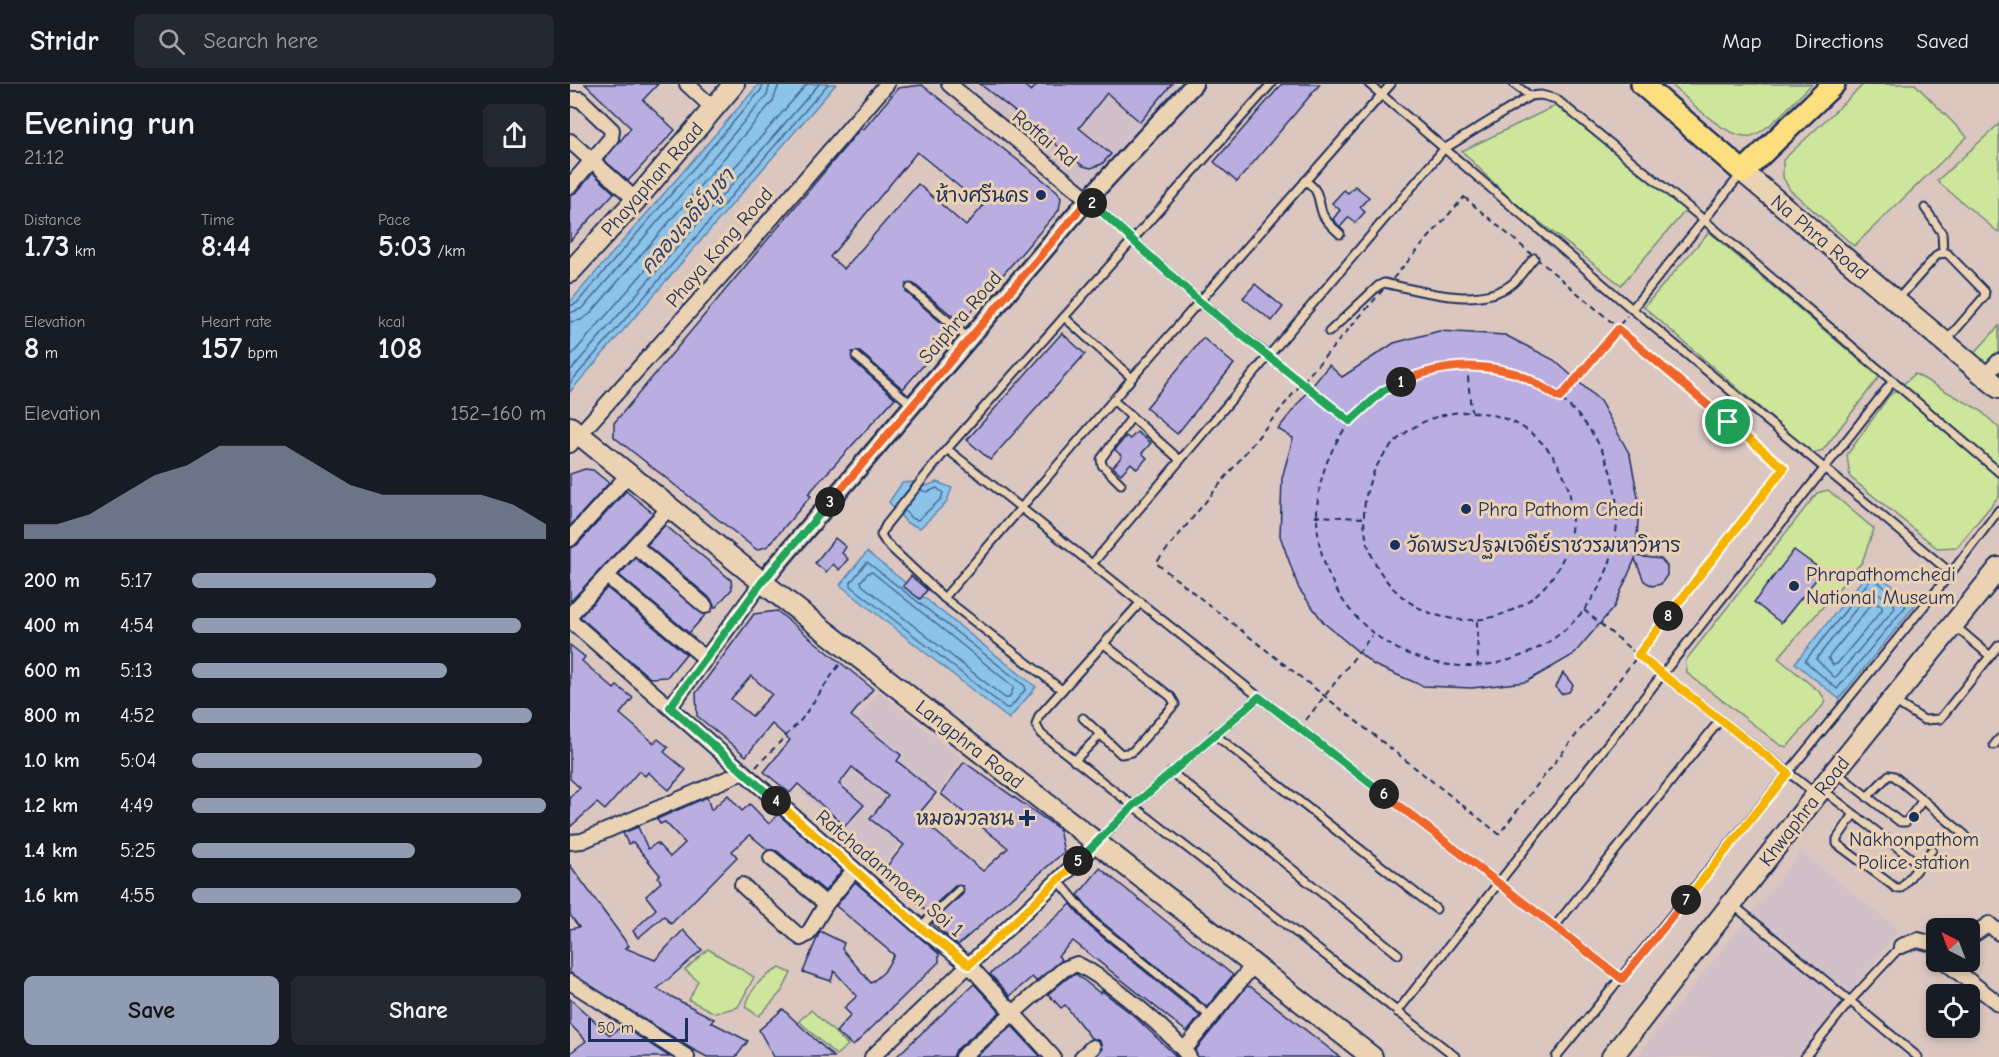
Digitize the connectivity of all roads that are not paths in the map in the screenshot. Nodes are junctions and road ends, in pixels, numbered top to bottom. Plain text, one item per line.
1 (687, 84) edge
2 (734, 84) edge
3 (886, 84) edge
4 (949, 84) edge
5 (1194, 84) edge
6 (1271, 84) edge
7 (1369, 84) edge
8 (1391, 84) edge
9 (1514, 84) edge
10 (1642, 84) edge
11 (1834, 84) edge
12 (1381, 95) junction
13 (1530, 96) junction
14 (570, 99) edge
15 (713, 108) junction
16 (570, 141) edge
17 (1444, 149) junction
18 (592, 161) junction
19 (1743, 172) junction
20 (1305, 181) junction
21 (570, 186) edge
22 (636, 200) junction
23 (1088, 200) junction
24 (1925, 208) dead end
25 (1704, 220) junction
26 (1340, 234) dead end
27 (1133, 240) junction
28 (1943, 252) junction
29 (1534, 258) road end
30 (570, 272) edge
31 (910, 288) dead end
32 (1199, 301) junction
33 (1896, 301) junction
34 (1632, 309) junction
35 (1064, 317) junction
36 (1329, 332) dead end
37 (970, 339) junction
38 (1945, 342) junction
39 (1268, 355) junction
40 (856, 356) dead end
41 (1999, 361) edge
42 (1132, 378) junction
43 (1893, 381) junction
44 (1992, 382) edge
45 (1113, 400) junction
46 (912, 405) junction
47 (1132, 417) junction
48 (573, 435) edge
49 (947, 449) junction
50 (1180, 460) junction
51 (1824, 470) junction
52 (1999, 472) edge
53 (629, 474) junction
54 (1121, 484) dead end
55 (670, 507) junction
56 (1021, 508) junction
57 (1999, 510) edge
58 (570, 539) edge
59 (635, 546) junction
60 (1093, 563) junction
61 (1999, 568) edge
62 (1951, 573) junction
63 (608, 577) junction
64 (762, 582) junction
65 (944, 598) junction
66 (1141, 602) junction
67 (705, 606) dead end
68 (570, 617) edge
69 (1953, 625) junction
70 (1104, 644) junction
71 (1999, 645) edge
72 (1990, 656) junction
73 (706, 659) junction
74 (1662, 674) junction
75 (1062, 690) junction
76 (1259, 697) junction
77 (1892, 700) junction
78 (670, 707) junction
79 (1083, 718) dead end
80 (1720, 720) junction
81 (1101, 734) junction
82 (1214, 734) junction
83 (1074, 761) junction
84 (1835, 771) junction
85 (1171, 772) junction
86 (1788, 773) junction
87 (746, 774) junction
88 (1819, 791) junction
89 (1868, 797) junction
90 (1923, 800) junction
91 (1132, 807) junction
92 (1854, 814) junction
93 (1965, 835) dead end
94 (570, 842) edge
95 (1097, 843) junction
96 (1932, 850) dead end
97 (771, 858) dead end
98 (1920, 865) junction
99 (854, 870) junction
100 (1057, 880) junction
101 (1500, 883) junction
102 (742, 885) dead end
103 (959, 890) dead end
104 (826, 904) junction
105 (1731, 904) junction
106 (1436, 909) dead end
107 (1556, 925) junction
108 (920, 927) junction
109 (1980, 930) edge
110 (1999, 933) edge
111 (1918, 940) junction
112 (1926, 942) edge
113 (1901, 946) joint
114 (1926, 947) edge
115 (1398, 954) dead end
116 (1254, 964) junction
117 (969, 965) junction
118 (1958, 972) edge
119 (1622, 979) junction
120 (570, 982) edge
121 (1850, 1001) junction
122 (1999, 1004) edge
123 (1397, 1012) junction
124 (1014, 1013) junction
125 (1211, 1017) junction
126 (1093, 1047) dead end
127 (1188, 1055) edge
128 (687, 1057) edge
129 (872, 1057) edge
130 (962, 1057) edge
131 (1053, 1057) edge
132 (1082, 1057) edge
133 (1372, 1057) edge
134 (1456, 1057) edge
135 (1556, 1057) edge
136 (1612, 1057) edge
137 (1805, 1057) edge
138 (1918, 1057) edge

1 - 15 street
2 - 15 main road, Phayaphan Road
3 - 48 street, Phaya Kong Road
4 - 23 street, Rotfai Rd
5 - 23 street, Saiphra Road
6 - 27 lane
7 - 12 lane
8 - 12 lane
9 - 13 lane
10 - 19 main road, Na Phra Road
11 - 19 main road
12 - 17 lane
12 - 20 lane
13 - 17 lane
13 - 25 lane
14 - 18 street
15 - 22 main road, Phayaphan Road
16 - 18 street
17 - 34 lane
17 - 39 lane
18 - 21 street
18 - 22 street
19 - 25 lane
19 - 33 main road, Na Phra Road
20 - 26 lane
20 - 32 lane
22 - 30 main road, Phayaphan Road
23 - 27 lane
23 - 37 street, Saiphra Road
24 - 28 lane
25 - 34 lane
25 - 43 lane
27 - 32 lane
27 - 35 lane
28 - 33 lane
28 - 38 lane
29 - 36 lane
31 - 37 lane
32 - 39 lane
32 - 42 lane
33 - 38 main road, Na Phra Road
34 - 51 lane
35 - 42 lane
35 - 49 lane
37 - 46 street, Saiphra Road
38 - 44 main road, Na Phra Road
39 - 50 lane
40 - 46 lane
41 - 44 street
42 - 45 lane
43 - 51 lane
43 - 52 lane
45 - 47 lane
45 - 56 lane
46 - 64 street, Saiphra Road
47 - 50 lane
47 - 54 lane
48 - 53 main road, Langphra Road
49 - 56 lane
49 - 65 lane
50 - 60 lane
51 - 62 lane
51 - 74 lane
53 - 55 main road, Langphra Road
53 - 58 street
55 - 59 street, Ratchadamnoen Soi 1
55 - 64 main road, Langphra Road
56 - 60 lane
56 - 65 lane
57 - 62 lane
59 - 63 street, Ratchadamnoen Soi 1
59 - 67 street
60 - 66 lane
61 - 69 main road, Khwaphra Road
62 - 86 lane
63 - 68 street, Ratchadamnoen Soi 1
63 - 73 street
64 - 73 street
64 - 95 main road, Langphra Road
65 - 75 lane
66 - 70 lane
66 - 76 lane
68 - 78 street, Ratchadamnoen Soi 1
69 - 72 lane
69 - 77 main road, Khwaphra Road
70 - 75 lane
70 - 81 lane
71 - 72 lane
72 - 77 lane
73 - 78 street
74 - 80 lane
74 - 101 lane
75 - 83 lane
76 - 82 lane
76 - 101 lane
77 - 84 main road, Khwaphra Road
78 - 87 street, Ratchadamnoen Soi 1
79 - 81 lane
80 - 86 lane
80 - 107 lane
81 - 83 lane
82 - 85 lane
82 - 106 lane
83 - 91 lane
84 - 88 main road, Khwaphra Road
84 - 89 lane
85 - 91 lane
85 - 115 lane
86 - 88 lane
86 - 119 lane
87 - 94 street
87 - 99 street, Ratchadamnoen Soi 1
88 - 92 lane
88 - 105 main road, Khwaphra Road
89 - 90 lane
89 - 90 lane
90 - 93 lane
91 - 95 lane
91 - 123 lane
92 - 98 lane
92 - 98 lane
95 - 100 street
95 - 116 main road, Langphra Road
96 - 98 lane
97 - 104 street
99 - 104 street
99 - 108 street, Ratchadamnoen Soi 1
100 - 117 street
100 - 125 lane
101 - 107 lane
101 - 123 lane
102 - 104 street
103 - 108 lane
105 - 121 lane
105 - 136 main road, Khwaphra Road
107 - 119 lane
108 - 117 street, Ratchadamnoen Soi 1
109 - 110 street
111 - 112 street
111 - 113 street
111 - 114 street
113 - 121 lane
116 - 125 street
116 - 133 main road, Langphra Road
117 - 124 street, Ratchadamnoen Soi 1
117 - 129 street
118 - 122 street
119 - 135 lane
120 - 128 street
121 - 137 lane
121 - 138 lane
123 - 134 lane
124 - 127 street
124 - 130 street
124 - 131 street, Ratchadamnoen Soi 1
125 - 127 street
126 - 132 street

